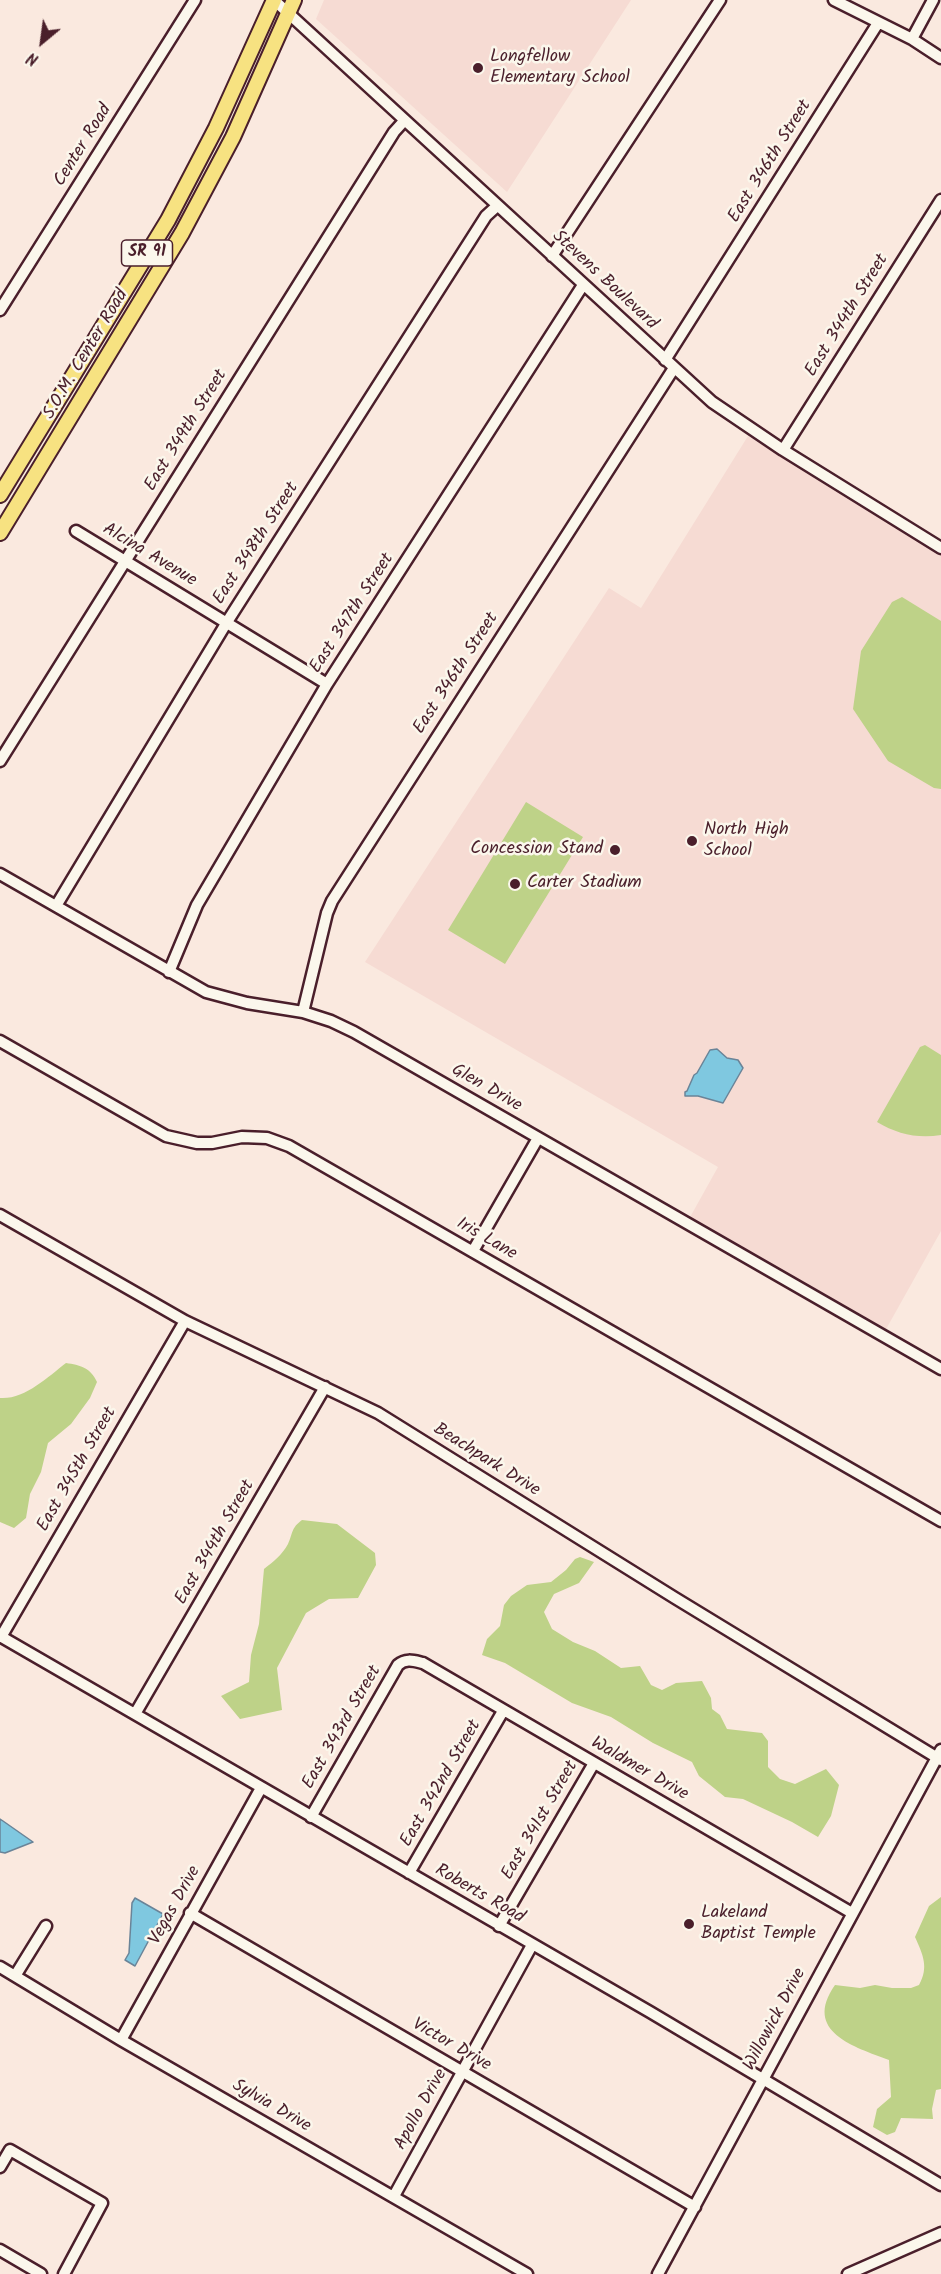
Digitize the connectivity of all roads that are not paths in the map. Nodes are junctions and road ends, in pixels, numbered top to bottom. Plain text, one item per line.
1 (195, 0) edge
2 (274, 0) edge
3 (720, 0) edge
4 (834, 0) edge
5 (933, 0) edge
6 (291, 6) edge
7 (878, 23) junction
8 (912, 39) junction
9 (941, 58) edge
10 (404, 121) junction
11 (941, 200) edge
12 (497, 206) junction
13 (552, 256) junction
14 (583, 285) junction
15 (0, 310) edge
16 (665, 360) junction
17 (674, 368) junction
18 (783, 450) junction
19 (0, 495) edge
20 (76, 531) dead end
21 (0, 533) edge
22 (941, 548) edge
23 (125, 561) junction
24 (227, 622) junction
25 (327, 684) junction
26 (0, 761) edge
27 (0, 874) edge
28 (56, 906) junction
29 (169, 972) junction
30 (303, 1012) junction
31 (0, 1041) edge
32 (538, 1138) junction
33 (0, 1215) edge
34 (473, 1251) junction
35 (184, 1321) junction
36 (941, 1370) edge
37 (325, 1388) junction
38 (941, 1521) edge
39 (0, 1636) edge
40 (408, 1660) joint
41 (503, 1711) junction
42 (135, 1714) junction
43 (940, 1756) edge
44 (594, 1763) junction
45 (261, 1788) junction
46 (311, 1817) junction
47 (409, 1873) junction
48 (190, 1913) junction
49 (852, 1913) junction
50 (46, 1926) dead end
51 (499, 1926) junction
52 (532, 1945) junction
53 (0, 1967) edge
54 (15, 1976) junction
55 (121, 2040) junction
56 (462, 2072) junction
57 (764, 2079) junction
58 (0, 2167) edge
59 (941, 2185) edge
60 (394, 2196) junction
61 (695, 2207) junction
62 (941, 2233) edge
63 (0, 2250) edge
64 (41, 2274) edge
65 (64, 2274) edge
66 (527, 2274) edge
67 (658, 2274) edge
68 (848, 2274) edge

1 - 15 street, Center Road
2 - 6 street, Stevens Boulevard
2 - 19 main road, S.O.M. Center Road / SR 91
3 - 13 street
4 - 7 street
5 - 8 street
6 - 10 street, Stevens Boulevard
6 - 21 main road, S.O.M. Center Road / SR 91
7 - 8 street
7 - 16 street, East 346th Street
8 - 9 street
10 - 12 street, Stevens Boulevard
10 - 23 street, East 349th Street
11 - 18 street, East 344th Street
12 - 13 street, Stevens Boulevard
12 - 24 street, East 348th Street
13 - 14 street, Stevens Boulevard
14 - 16 street, Stevens Boulevard
14 - 25 street, East 347th Street
16 - 17 street, Stevens Boulevard
17 - 18 street, Stevens Boulevard
17 - 30 street, East 346th Street
18 - 22 street, Stevens Boulevard
20 - 23 street, Alcina Avenue
23 - 24 street, Alcina Avenue
23 - 26 street, East 349th Street
24 - 25 street, Alcina Avenue
24 - 28 street, East 348th Street
25 - 29 street, East 347th Street
27 - 28 street, Glen Drive
28 - 29 street, Glen Drive
29 - 30 street, Glen Drive
30 - 32 street, Glen Drive
31 - 34 street, Iris Lane
32 - 34 street
32 - 36 street, Glen Drive
33 - 35 street, Beachpark Drive
34 - 38 street, Iris Lane
35 - 37 street, Beachpark Drive
35 - 39 street, East 345th Street
37 - 42 street, East 344th Street
37 - 43 street, Beachpark Drive
39 - 42 street, Roberts Road
40 - 41 street, Waldmer Drive
40 - 46 street, East 343rd Street
41 - 44 street, Waldmer Drive
41 - 47 street, East 342nd Street
42 - 45 street, Roberts Road
43 - 49 street, Willowick Drive
44 - 49 street, Waldmer Drive
44 - 51 street, East 341st Street
45 - 46 street, Roberts Road
45 - 48 street, Vegas Drive
46 - 47 street, Roberts Road
47 - 51 street, Roberts Road
48 - 55 street, Vegas Drive
48 - 56 street, Victor Drive
49 - 57 street, Willowick Drive
50 - 54 street
51 - 52 street, Roberts Road
52 - 56 street, Apollo Drive
52 - 57 street, Roberts Road
53 - 54 street, Sylvia Drive
54 - 55 street, Sylvia Drive
55 - 60 street, Sylvia Drive
56 - 60 street, Apollo Drive
56 - 61 street, Victor Drive
57 - 59 street, Roberts Road
57 - 61 street, Willowick Drive
58 - 65 street
60 - 66 street, Sylvia Drive
61 - 67 street, Willowick Drive
62 - 68 street
63 - 64 street

